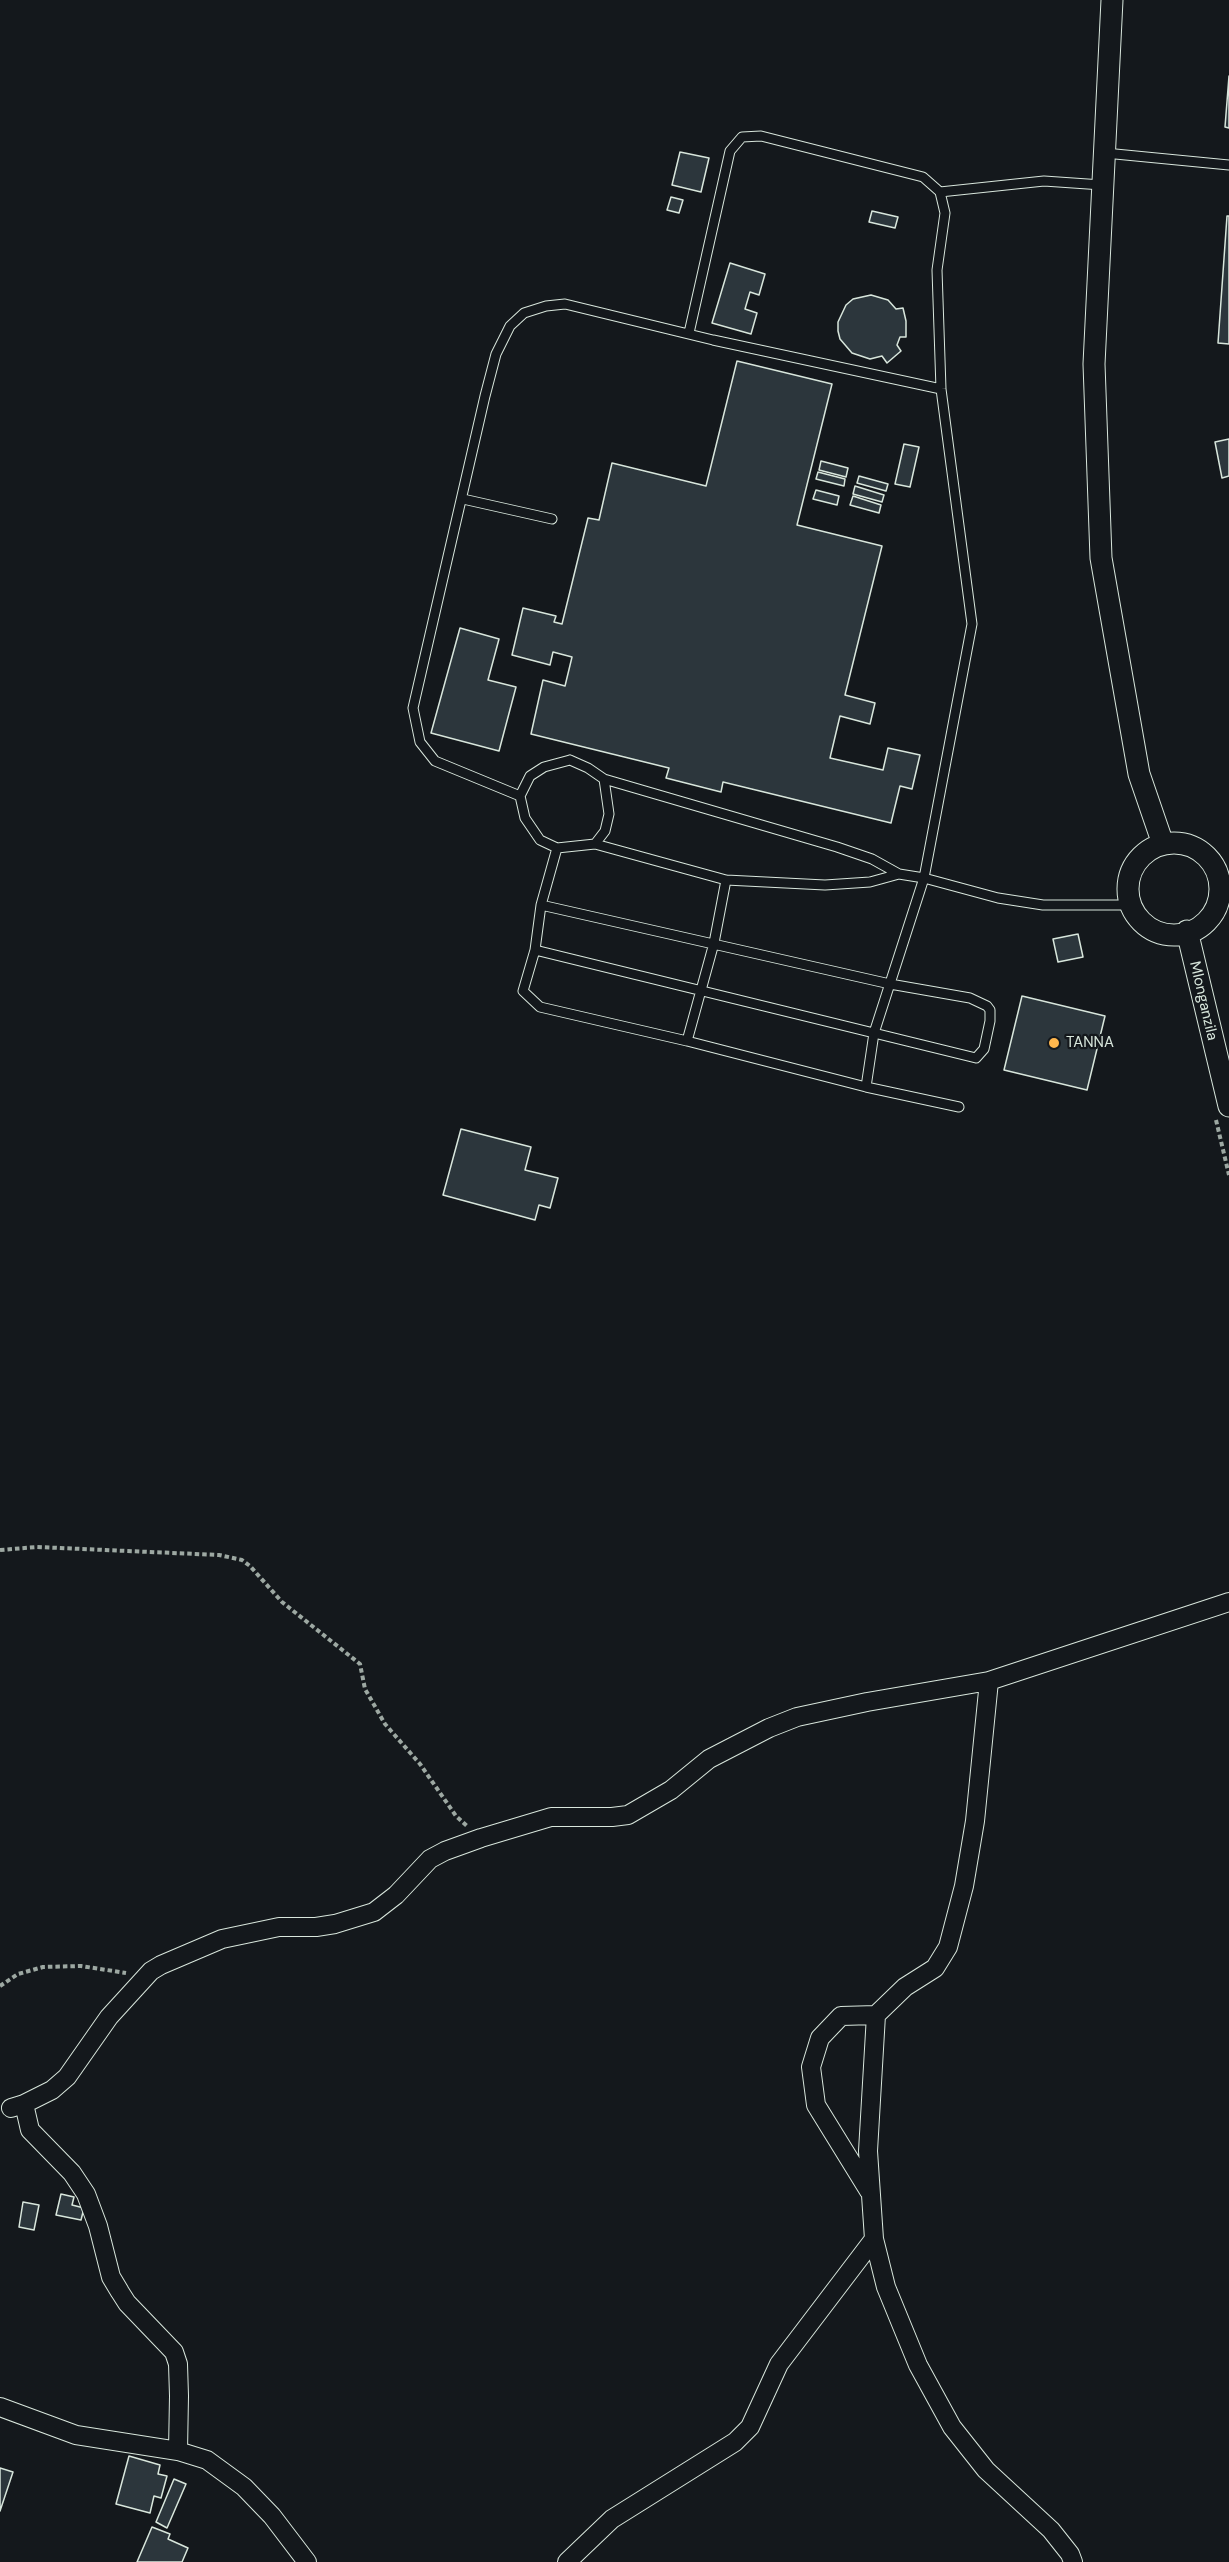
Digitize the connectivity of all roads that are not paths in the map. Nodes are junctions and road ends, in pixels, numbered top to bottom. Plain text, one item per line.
1 (1112, 0) edge
2 (1105, 153) junction
3 (1229, 165) edge
4 (1103, 185) junction
5 (940, 192) junction
6 (689, 333) junction
7 (941, 389) junction
8 (463, 499) junction
9 (552, 519) dead end
10 (604, 779) junction
11 (520, 795) junction
12 (595, 844) junction
13 (1162, 844) junction
14 (557, 848) junction
15 (899, 874) junction
16 (924, 878) junction
17 (726, 880) junction
18 (541, 905) junction
19 (1131, 905) junction
20 (1187, 931) junction
21 (714, 943) junction
22 (535, 950) junction
23 (890, 984) junction
24 (702, 990) junction
25 (874, 1033) junction
26 (687, 1041) junction
27 (866, 1087) junction
28 (1227, 1101) edge
29 (959, 1107) dead end
30 (1229, 1602) edge
31 (988, 1681) junction
32 (876, 2015) junction
33 (871, 2193) junction
34 (874, 2239) junction
35 (0, 2407) edge
36 (178, 2451) junction
37 (307, 2562) edge
38 (567, 2562) edge
39 (1073, 2562) edge

1 - 2 street
2 - 3 lane
2 - 4 street
4 - 5 lane
4 - 13 street
5 - 6 lane
5 - 7 lane
6 - 7 lane
6 - 8 lane
7 - 16 lane
8 - 9 lane
8 - 11 lane
10 - 11 lane
10 - 12 lane
10 - 15 lane
11 - 14 lane
12 - 14 lane
12 - 17 lane
13 - 19 street
13 - 20 street
14 - 18 lane
15 - 16 lane
15 - 17 lane
16 - 19 lane
16 - 23 lane
17 - 21 lane
18 - 21 lane
18 - 22 lane
19 - 20 street
20 - 28 street, Mlonganzila
21 - 23 lane
21 - 24 lane
22 - 24 lane
22 - 26 lane
23 - 25 lane
23 - 25 lane
24 - 25 lane
24 - 26 lane
25 - 27 lane
26 - 27 lane
27 - 29 lane
30 - 31 street
31 - 32 street
31 - 36 street
32 - 33 street
32 - 33 street
33 - 34 street
34 - 38 street
34 - 39 street
35 - 36 street
36 - 37 street

